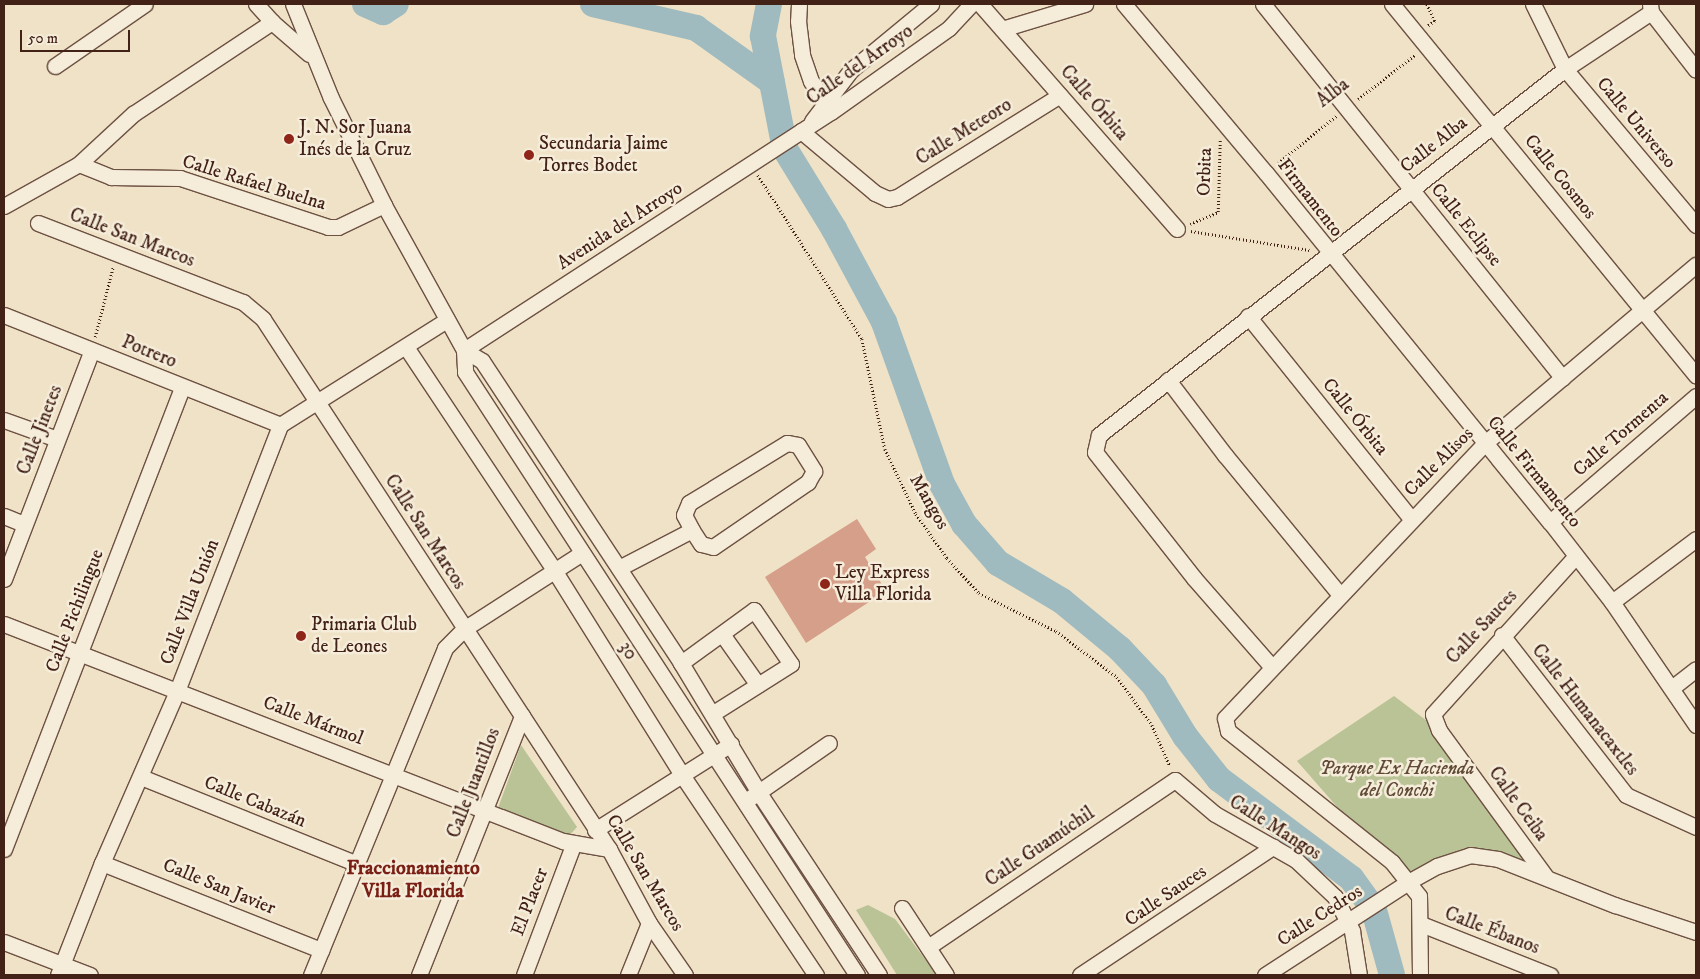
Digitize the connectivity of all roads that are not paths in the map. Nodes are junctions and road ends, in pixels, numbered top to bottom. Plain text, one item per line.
1 (145, 4) edge
2 (256, 4) edge
3 (293, 4) edge
4 (799, 4) edge
5 (931, 4) edge
6 (971, 4) edge
7 (980, 4) edge
8 (1085, 4) edge
9 (1124, 4) edge
10 (1262, 4) edge
11 (1392, 4) edge
12 (1533, 4) edge
13 (1651, 8) edge
14 (272, 22) junction
15 (1002, 28) junction
16 (311, 55) junction
17 (55, 66) dead end
18 (1564, 69) junction
19 (1696, 70) edge
20 (1060, 95) junction
21 (827, 107) junction
22 (1492, 125) junction
23 (802, 130) junction
24 (79, 164) junction
25 (1412, 188) junction
26 (384, 204) junction
27 (4, 206) edge
28 (38, 223) dead end
29 (1696, 226) edge
30 (1177, 229) road end
31 (1329, 253) junction
32 (1696, 265) edge
33 (1642, 310) junction
34 (4, 315) edge
35 (1248, 316) junction
36 (447, 320) junction
37 (406, 347) junction
38 (92, 350) junction
39 (464, 350) junction
40 (1696, 375) edge
41 (1564, 378) junction
42 (1168, 380) junction
43 (182, 387) junction
44 (1696, 396) edge
45 (318, 404) junction
46 (4, 420) edge
47 (280, 424) junction
48 (57, 439) junction
49 (1485, 444) junction
50 (4, 516) edge
51 (1411, 519) junction
52 (1550, 522) junction
53 (24, 524) junction
54 (692, 530) junction
55 (1696, 539) edge
56 (582, 553) junction
57 (1576, 556) junction
58 (619, 568) junction
59 (554, 570) junction
60 (4, 579) edge
61 (1339, 594) junction
62 (1612, 602) junction
63 (4, 624) edge
64 (464, 629) junction
65 (722, 634) junction
66 (1502, 635) junction
67 (80, 654) junction
68 (681, 663) junction
69 (1271, 666) junction
70 (1696, 669) edge
71 (758, 685) junction
72 (1673, 687) junction
73 (177, 691) junction
74 (712, 714) junction
75 (522, 716) junction
76 (1696, 725) edge
77 (1439, 730) joint
78 (829, 743) dead end
79 (731, 744) junction
80 (713, 756) junction
81 (392, 773) junction
82 (682, 775) junction
83 (141, 777) junction
84 (1175, 780) joint
85 (759, 793) junction
86 (744, 802) junction
87 (485, 810) junction
88 (1696, 826) edge
89 (595, 830) junction
90 (574, 843) junction
91 (1273, 847) junction
92 (4, 849) edge
93 (609, 849) junction
94 (102, 863) junction
95 (355, 863) junction
96 (1546, 877) junction
97 (1403, 886) junction
98 (902, 908) dead end
99 (1353, 918) junction
100 (650, 923) junction
101 (1421, 924) junction
102 (1696, 932) edge
103 (4, 942) edge
104 (928, 947) junction
105 (321, 950) junction
106 (60, 970) edge
107 (90, 975) edge
108 (311, 975) edge
109 (418, 975) edge
110 (524, 975) edge
111 (628, 975) edge
112 (685, 975) edge
113 (816, 975) edge
114 (857, 975) edge
115 (878, 975) edge
116 (946, 975) edge
117 (1080, 975) edge
118 (1265, 975) edge
119 (1359, 975) edge
120 (1420, 975) edge
121 (1550, 975) edge

1 - 17 street
2 - 14 street
3 - 16 street
4 - 21 street
5 - 21 street, Calle del Arroyo
6 - 21 street, Calle del Arroyo
7 - 15 street, Calle Órbita
8 - 15 street
9 - 31 street, Firmamento
10 - 25 street, Calle Eclipse
11 - 22 street, Calle Cosmos
12 - 18 street, Calle Universo
13 - 18 street, Calle Alba
13 - 19 street
14 - 16 street
14 - 24 street
15 - 20 street, Calle Órbita
16 - 26 street
18 - 22 street, Calle Alba
18 - 29 street, Calle Universo
20 - 23 street, Calle Meteoro
20 - 30 street, Calle Órbita
21 - 23 street, Calle del Arroyo
22 - 25 street, Calle Alba
22 - 33 street, Calle Cosmos
23 - 39 street, Avenida del Arroyo
24 - 26 street, Calle Rafael Buelna
24 - 27 street
25 - 31 street, Calle Alba
25 - 41 street, Calle Eclipse
26 - 36 street
28 - 45 street, Calle San Marcos
31 - 35 street, Calle Alba
31 - 49 street, Calle Firmamento
32 - 33 street, Calle Alisos
33 - 40 street, Calle Cosmos
33 - 41 street, Calle Alisos
34 - 38 street, Potrero
35 - 42 street, Calle Alba
35 - 51 street, Calle Órbita
36 - 37 street
36 - 39 street
37 - 45 street
37 - 59 street, 30
38 - 43 street, Potrero
38 - 48 street, Calle Jinetes
39 - 56 street
39 - 58 street
41 - 49 street, Calle Alisos
42 - 61 street
42 - 69 street, Calle Alba
43 - 47 street, Potrero
43 - 67 street, Calle Pichilingue
44 - 52 street, Calle Tormenta
45 - 47 street
45 - 64 street, Calle San Marcos
46 - 48 street
47 - 73 street, Calle Villa Unión
48 - 53 street, Calle Jinetes
49 - 51 street, Calle Alisos
49 - 52 street, Calle Firmamento
50 - 53 street
51 - 61 street, Calle Alisos
52 - 57 street, Calle Firmamento
53 - 60 street, Calle Jinetes
54 - 54 street
54 - 58 street
55 - 62 street
56 - 59 street
56 - 80 street
57 - 62 street, Calle Firmamento
57 - 66 street, Calle Sauces
58 - 68 street
59 - 64 street
59 - 82 street, 30
61 - 69 street, Calle Alisos
62 - 72 street, Calle Firmamento
63 - 67 street, Calle Mármol
64 - 75 street, Calle San Marcos
64 - 81 street
65 - 68 street
65 - 71 street
65 - 71 street
66 - 77 street, Calle Sauces
66 - 88 street, Calle Humanacaxtles
67 - 73 street, Calle Mármol
67 - 92 street, Calle Pichilingue
68 - 74 street
69 - 97 street, Calle Alisos
70 - 72 street
71 - 74 street
72 - 76 street, Calle Firmamento
73 - 81 street, Calle Mármol
73 - 83 street, Calle Villa Unión
74 - 79 street
75 - 87 street, Calle Juantillos
75 - 89 street, Calle San Marcos
77 - 96 street, Calle Ceiba
78 - 85 street
79 - 80 street
79 - 85 street
80 - 82 street
80 - 86 street
81 - 87 street, Calle Mármol
81 - 95 street
82 - 89 street
82 - 113 street, 30
83 - 94 street, Calle Villa Unión
83 - 95 street, Calle Cabazán
84 - 91 street, Calle Mangos
84 - 104 street, Calle Guamúchil
85 - 86 street
85 - 115 street
86 - 114 street
87 - 90 street, Calle Mármol
87 - 109 street, Calle Juantillos
89 - 93 street, Calle San Marcos
90 - 93 street, Calle Mármol
90 - 110 street, El Placer
91 - 99 street, Calle Mangos
91 - 117 street, Calle Sauces
93 - 100 street, Calle San Marcos
94 - 105 street, Calle San Javier
94 - 106 street, Calle Villa Unión
95 - 105 street
96 - 97 street, Calle Ceiba
96 - 102 street, Calle Ceiba
97 - 99 street, Calle Cedros
97 - 101 street
98 - 104 street
99 - 118 street, Calle Cedros
99 - 119 street, Calle Mangos
100 - 111 street
100 - 112 street, Calle San Marcos
101 - 120 street
101 - 121 street, Calle Ébanos
103 - 106 street
104 - 116 street
105 - 108 street
106 - 107 street

